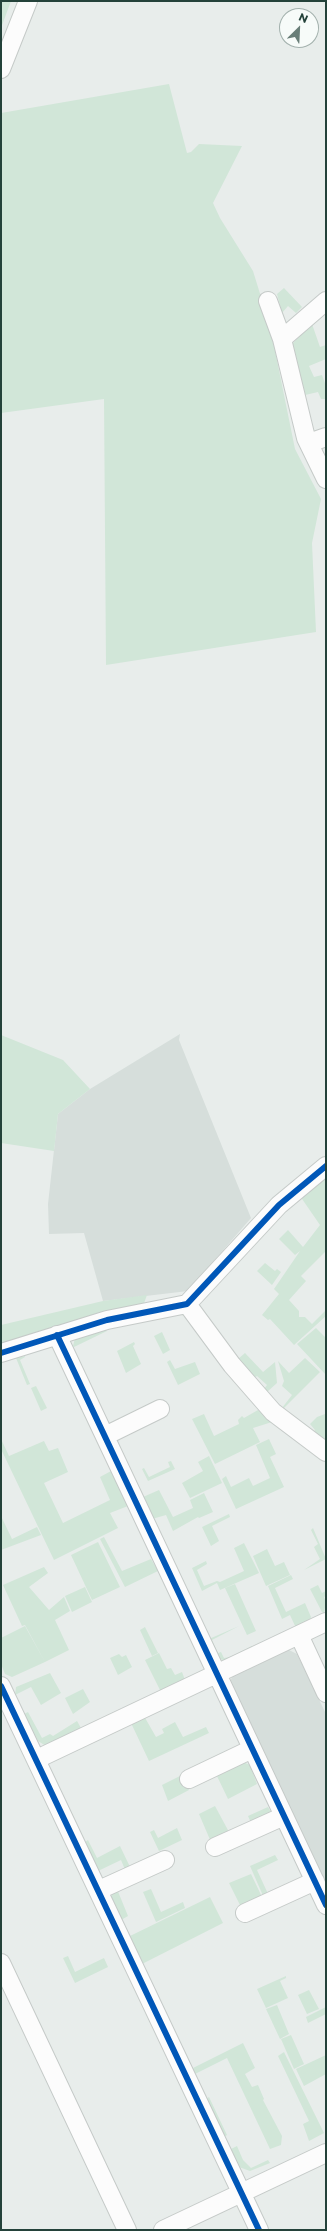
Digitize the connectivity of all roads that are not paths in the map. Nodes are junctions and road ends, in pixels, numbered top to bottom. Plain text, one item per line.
1 (28, 1) edge
2 (1, 69) edge
3 (268, 301) dead end
4 (326, 301) edge
5 (282, 339) junction
6 (326, 438) edge
7 (309, 443) junction
8 (326, 479) edge
9 (326, 1166) edge
10 (187, 1304) junction
11 (57, 1335) junction
12 (1, 1353) edge
13 (160, 1409) dead end
14 (105, 1436) junction
15 (326, 1452) edge
16 (326, 1622) edge
17 (299, 1636) junction
18 (217, 1674) junction
19 (1, 1686) edge
20 (326, 1693) edge
21 (252, 1749) junction
22 (37, 1759) junction
23 (189, 1778) dead end
24 (284, 1816) junction
25 (215, 1847) dead end
26 (165, 1860) dead end
27 (315, 1881) junction
28 (99, 1890) junction
29 (326, 1905) edge
30 (245, 1913) dead end
31 (3, 1974) edge
32 (326, 2153) edge
33 (241, 2193) junction
34 (127, 2230) edge
35 (163, 2230) edge
36 (259, 2230) edge

1 - 2 street
3 - 5 street
4 - 5 street
5 - 7 street
6 - 7 street
7 - 8 street
9 - 10 street
10 - 11 street
10 - 15 street
11 - 12 street
11 - 14 street
13 - 14 street
14 - 18 street
16 - 17 street
17 - 18 street
17 - 20 street
18 - 21 street
18 - 22 street
19 - 22 street
21 - 23 street
21 - 24 street
22 - 28 street
24 - 25 street
24 - 27 street
26 - 28 street
27 - 29 street
27 - 30 street
28 - 33 street
31 - 34 street
32 - 33 street
33 - 35 street
33 - 36 street

